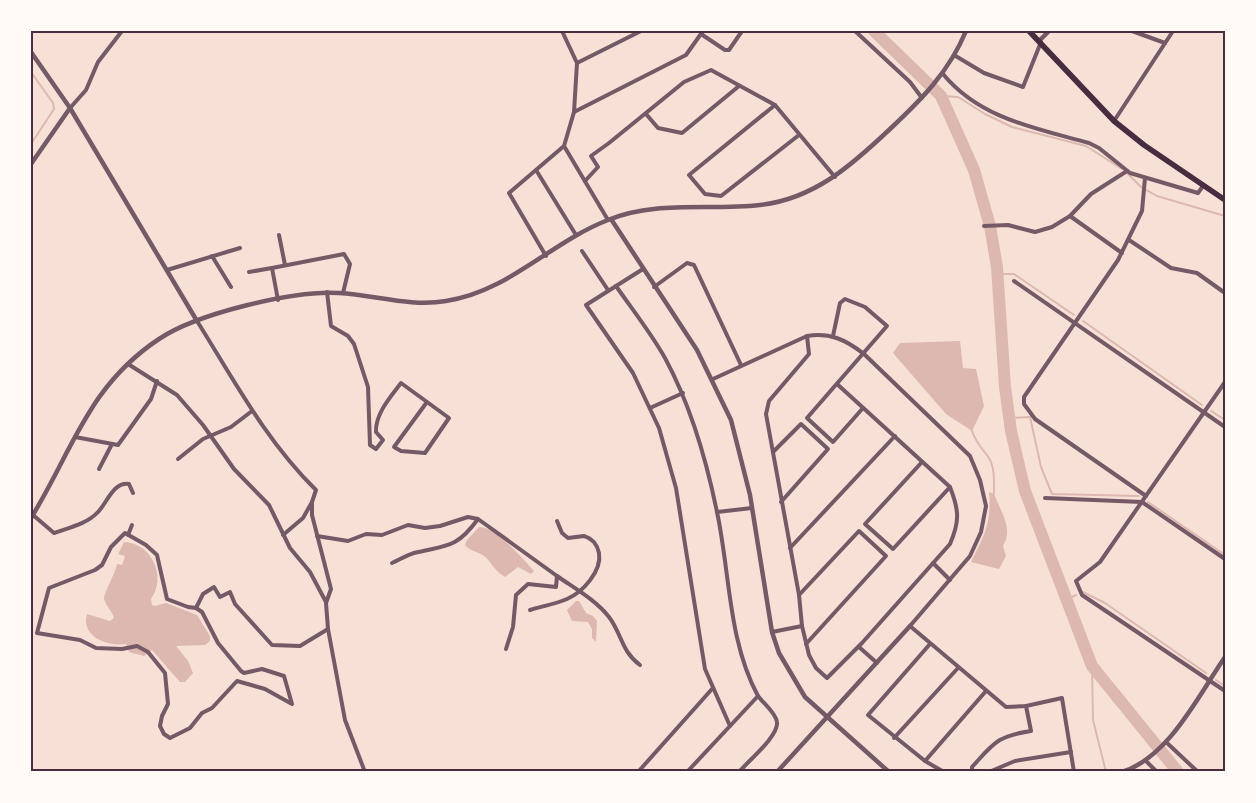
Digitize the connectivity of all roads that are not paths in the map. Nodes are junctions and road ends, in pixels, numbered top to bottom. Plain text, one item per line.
1 (122, 31) edge
2 (562, 31) edge
3 (641, 31) edge
4 (742, 31) edge
5 (855, 31) edge
6 (966, 31) edge
7 (1030, 31) edge
8 (1049, 31) edge
9 (1132, 31) edge
10 (1173, 31) edge
11 (702, 32) edge
12 (1040, 41) junction
13 (1165, 43) junction
14 (31, 52) edge
15 (954, 55) junction
16 (577, 63) junction
17 (943, 74) junction
18 (739, 86) junction
19 (922, 98) junction
20 (775, 105) junction
21 (70, 108) junction
22 (574, 112) junction
23 (646, 114) junction
24 (1114, 121) junction
25 (799, 134) junction
26 (564, 146) junction
27 (31, 164) edge
28 (536, 170) junction
29 (1128, 171) junction
30 (835, 177) junction
31 (1145, 178) junction
32 (585, 182) junction
33 (1203, 186) junction
34 (1225, 200) edge
35 (1070, 216) junction
36 (609, 219) junction
37 (984, 226) dead end
38 (279, 235) dead end
39 (576, 235) junction
40 (1129, 240) junction
41 (240, 248) dead end
42 (582, 251) dead end
43 (1122, 253) junction
44 (212, 256) junction
45 (546, 256) junction
46 (285, 265) junction
47 (272, 268) junction
48 (643, 269) junction
49 (167, 270) junction
50 (249, 272) dead end
51 (1014, 281) dead end
52 (616, 286) junction
53 (231, 287) dead end
54 (654, 287) junction
55 (608, 290) junction
56 (327, 292) junction
57 (343, 293) junction
58 (1225, 293) edge
59 (278, 300) junction
60 (197, 321) junction
61 (1074, 324) junction
62 (807, 336) junction
63 (833, 336) junction
64 (864, 354) junction
65 (128, 364) junction
66 (741, 365) junction
67 (713, 379) junction
68 (158, 381) junction
69 (1225, 382) edge
70 (837, 384) junction
71 (683, 393) junction
72 (426, 402) junction
73 (650, 408) junction
74 (863, 408) junction
75 (252, 411) junction
76 (1204, 413) junction
77 (1225, 427) edge
78 (210, 435) junction
79 (895, 436) junction
80 (75, 437) junction
81 (112, 444) junction
82 (773, 452) junction
83 (178, 459) dead end
84 (922, 462) junction
85 (100, 468) dead end
86 (950, 487) junction
87 (134, 493) dead end
88 (1146, 496) junction
89 (1045, 498) dead end
90 (312, 502) junction
91 (781, 502) junction
92 (1142, 502) junction
93 (752, 508) junction
94 (718, 512) junction
95 (32, 516) edge
96 (478, 519) junction
97 (557, 521) dead end
98 (132, 524) dead end
99 (128, 535) junction
100 (283, 535) junction
101 (317, 536) junction
102 (790, 548) junction
103 (1225, 560) edge
104 (392, 563) dead end
105 (933, 563) junction
106 (557, 576) junction
107 (950, 580) junction
108 (578, 591) junction
109 (799, 595) junction
110 (326, 603) junction
111 (196, 608) junction
112 (530, 610) dead end
113 (802, 626) junction
114 (910, 626) junction
115 (328, 630) junction
116 (772, 632) junction
117 (806, 644) junction
118 (930, 644) junction
119 (859, 647) junction
120 (506, 649) dead end
121 (1225, 658) edge
122 (877, 663) junction
123 (640, 665) dead end
124 (958, 668) junction
125 (1209, 680) junction
126 (712, 689) junction
127 (986, 691) junction
128 (1225, 691) edge
129 (758, 696) junction
130 (1026, 706) junction
131 (828, 718) junction
132 (730, 726) junction
133 (894, 738) junction
134 (1166, 742) junction
135 (1071, 752) junction
136 (1146, 760) junction
137 (925, 761) junction
138 (640, 770) edge
139 (365, 772) edge
140 (646, 772) edge
141 (687, 772) edge
142 (738, 772) edge
143 (777, 772) edge
144 (889, 772) edge
145 (944, 772) edge
146 (972, 772) edge
147 (989, 772) edge
148 (1074, 772) edge
149 (1122, 772) edge
150 (1157, 772) edge
151 (1198, 772) edge

1 - 21 street
2 - 16 street
3 - 16 street
4 - 11 street
5 - 19 street
6 - 15 street
7 - 12 main road
8 - 12 street
9 - 13 street
10 - 13 street
11 - 22 street
12 - 15 street
12 - 24 main road
13 - 24 street
14 - 21 street
15 - 17 street
16 - 22 street
17 - 19 street
17 - 29 street
18 - 20 street
18 - 23 street
18 - 23 street
19 - 30 street
20 - 25 street
20 - 25 street
21 - 27 street
21 - 49 street
22 - 26 street
23 - 32 street
24 - 33 main road
25 - 30 street
26 - 28 street
26 - 32 street
28 - 39 street
28 - 45 street
29 - 31 street
29 - 35 street
30 - 36 street
31 - 33 street
31 - 40 street
32 - 36 street
33 - 34 main road
35 - 37 street
35 - 43 street
36 - 39 street
36 - 48 street
38 - 46 street
39 - 45 street
40 - 43 street
40 - 58 street
41 - 44 street
42 - 55 street
43 - 61 street
44 - 49 street
44 - 53 street
45 - 57 street
46 - 47 street
46 - 57 street
47 - 50 street
47 - 59 street
48 - 52 street
48 - 54 street
49 - 60 street
51 - 61 street
52 - 55 street
52 - 71 street
54 - 66 street
54 - 67 street
55 - 73 street
56 - 57 street
56 - 59 street
56 - 72 street
59 - 60 street
60 - 65 street
60 - 75 street
61 - 76 street
61 - 88 street
62 - 63 street
62 - 66 street
62 - 82 street
63 - 64 street
63 - 64 street
64 - 70 street
64 - 107 street
65 - 68 street
65 - 80 street
66 - 67 street
67 - 93 street
68 - 78 street
68 - 81 street
69 - 76 street
70 - 74 street
70 - 74 street
71 - 73 street
71 - 94 street
72 - 72 street
73 - 126 street
74 - 79 street
75 - 78 street
75 - 90 street
76 - 77 street
76 - 88 street
78 - 83 street
78 - 100 street
79 - 84 street
79 - 102 street
80 - 81 street
80 - 95 street
81 - 85 street
82 - 91 street
82 - 91 street
84 - 86 street
84 - 86 street
86 - 105 street
87 - 95 street
88 - 92 street
89 - 92 street
90 - 100 street
90 - 101 street
91 - 102 street
92 - 103 street
92 - 125 street
93 - 94 street
93 - 116 street
94 - 129 street
96 - 101 street
96 - 104 street
96 - 106 street
97 - 108 street
98 - 99 street
99 - 111 street
99 - 111 street
100 - 110 street
101 - 110 street
102 - 109 street
105 - 107 street
105 - 119 street
106 - 108 street
106 - 120 street
107 - 114 street
108 - 112 street
108 - 123 street
109 - 113 street
109 - 117 street
110 - 115 street
111 - 115 street
113 - 116 street
113 - 117 street
114 - 118 street
114 - 122 street
115 - 139 street
116 - 131 street
117 - 119 street
118 - 124 street
118 - 133 street
119 - 122 street
121 - 125 street
122 - 131 street
124 - 127 street
124 - 133 street
125 - 128 street
125 - 134 street
126 - 132 street
126 - 138 street
127 - 130 street
127 - 137 street
129 - 132 street
129 - 142 street
130 - 135 street
130 - 146 street
131 - 143 street
131 - 144 street
132 - 141 street
133 - 137 street
134 - 136 street
134 - 151 street
135 - 147 street
135 - 148 street
136 - 149 street
136 - 150 street
137 - 145 street
138 - 140 street

